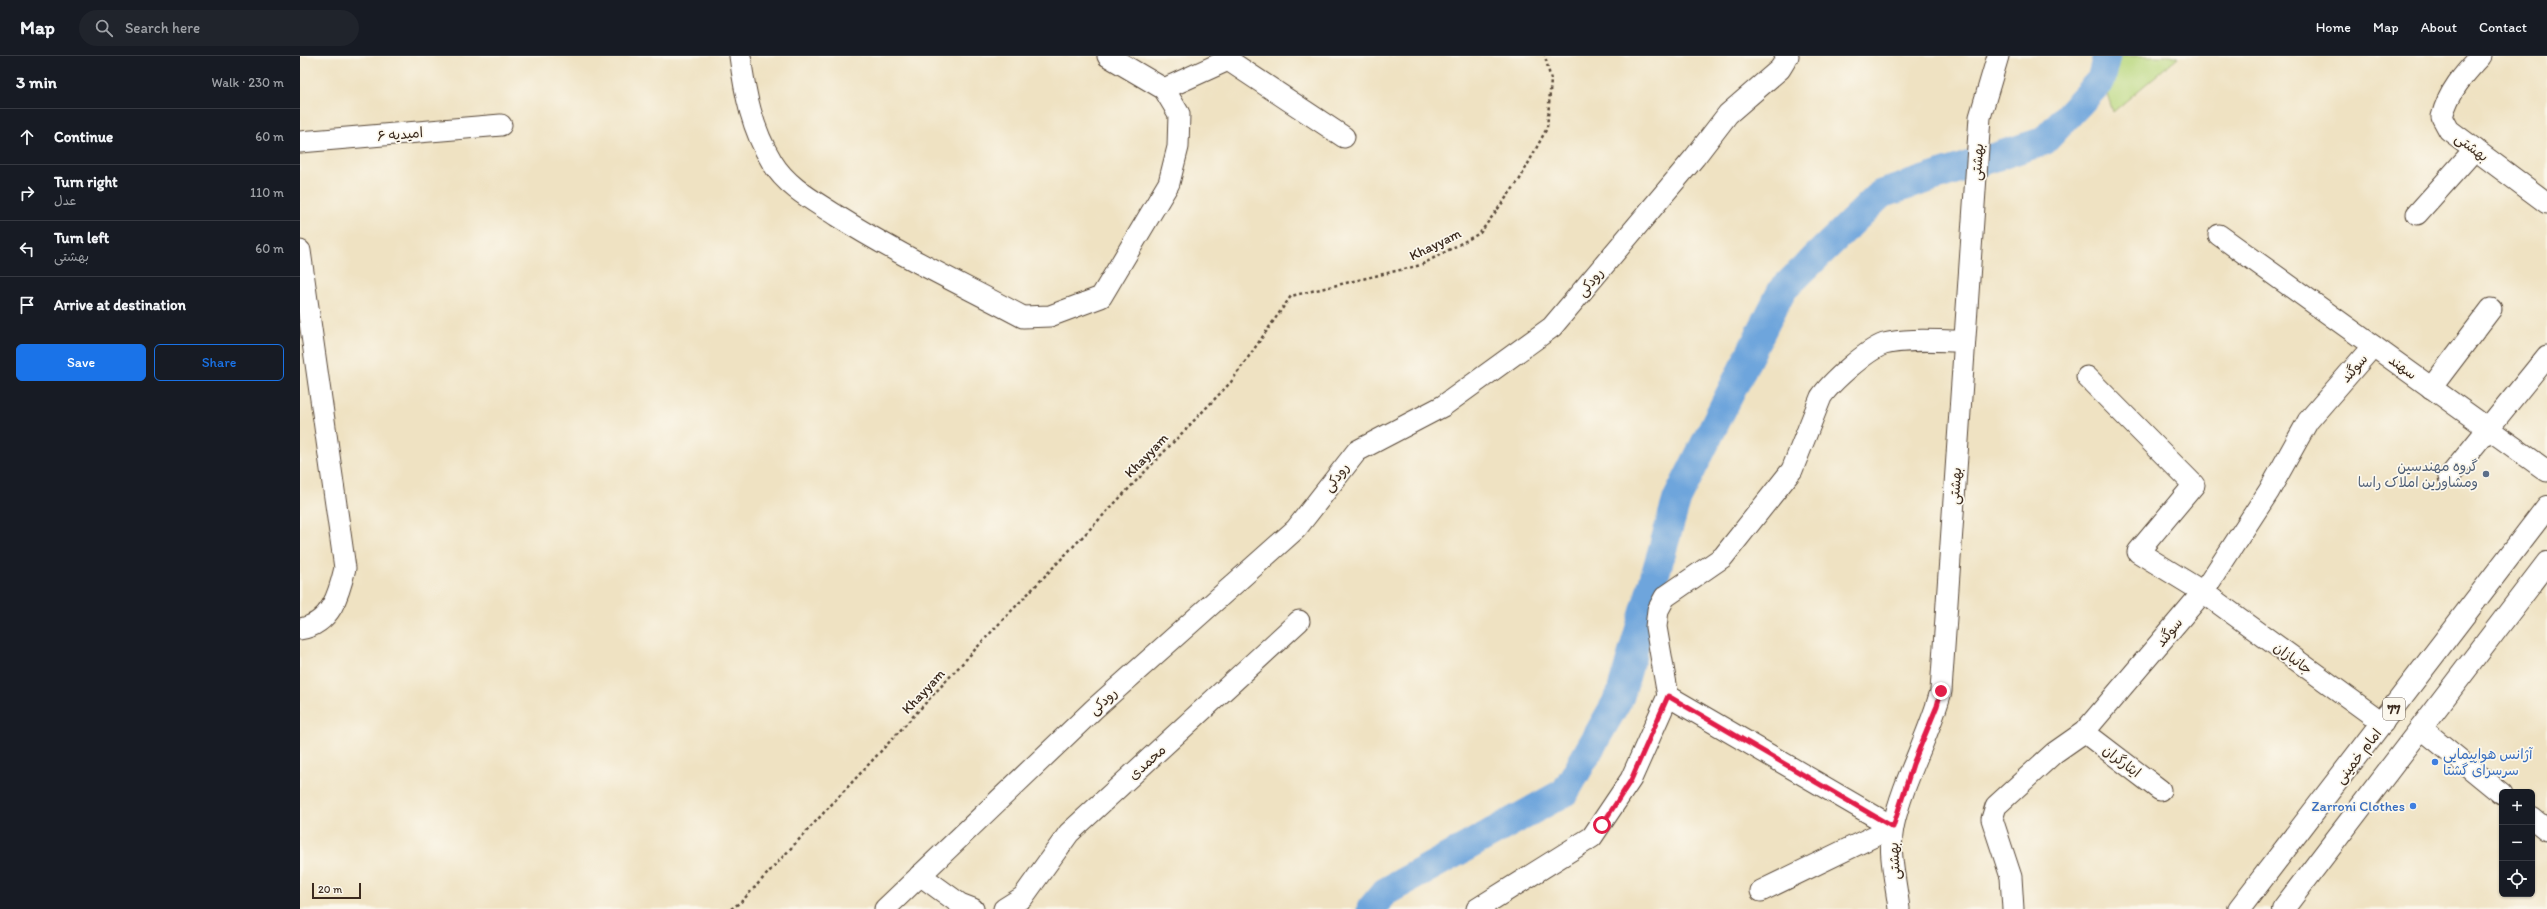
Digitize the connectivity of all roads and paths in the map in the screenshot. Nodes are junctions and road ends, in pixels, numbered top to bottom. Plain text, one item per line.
1 (740, 56) edge
2 (1108, 56) edge
3 (1545, 56) edge
4 (1788, 56) edge
5 (1998, 56) edge
6 (2481, 56) edge
7 (1228, 58) edge
8 (1164, 89) junction
9 (501, 125) dead end
10 (1344, 137) dead end
11 (300, 142) edge
12 (2475, 149) junction
13 (2547, 203) edge
14 (2417, 214) dead end
15 (2219, 235) dead end
16 (300, 251) edge
17 (2491, 308) dead end
18 (1964, 341) junction
19 (2373, 346) junction
20 (2547, 356) edge
21 (2087, 377) dead end
22 (2431, 388) junction
23 (2487, 428) junction
24 (2547, 471) edge
25 (2449, 477) dead end
26 (2547, 507) edge
27 (2547, 563) edge
28 (2204, 592) junction
29 (1299, 621) dead end
30 (300, 629) edge
31 (1668, 696) junction
32 (2383, 723) junction
33 (2421, 728) junction
34 (2084, 732) junction
35 (2160, 790) dead end
36 (2499, 792) edge
37 (2535, 820) edge
38 (1893, 827) junction
39 (2547, 830) edge
40 (920, 875) junction
41 (1761, 891) dead end
42 (2288, 907) edge
43 (731, 909) edge
44 (885, 909) edge
45 (973, 909) edge
46 (1004, 909) edge
47 (1477, 909) edge
48 (1898, 909) edge
49 (2013, 909) edge
50 (2239, 909) edge

1 - 8 street
2 - 8 street
3 - 43 path, Khayyam
4 - 40 street, رودکی
5 - 18 street, بهشتی
6 - 12 street, بهشتی
7 - 8 street
7 - 10 street
9 - 11 street, امیدیه ۶
12 - 13 street, بهشتی
12 - 14 street
15 - 19 street, سهند
16 - 30 street
17 - 22 street
18 - 31 street
18 - 38 street, بهشتی
19 - 22 street, سهند
19 - 28 street, سوگند
20 - 23 street
21 - 28 street, جانبازان
22 - 23 street, سهند
23 - 24 street, سهند
23 - 25 street
26 - 32 highway, امام خمینی / 77
27 - 33 highway, 77
28 - 32 street, جانبازان
28 - 34 street, سوگند
29 - 46 street, محمدی
31 - 38 street
31 - 47 street
32 - 50 highway, امام خمینی / 77
33 - 36 street
33 - 42 highway, 77
34 - 35 street, ایثارگران
34 - 49 street, سوگند
37 - 39 street
38 - 41 street
38 - 48 street, بهشتی
40 - 44 street, رودکی
40 - 45 street

